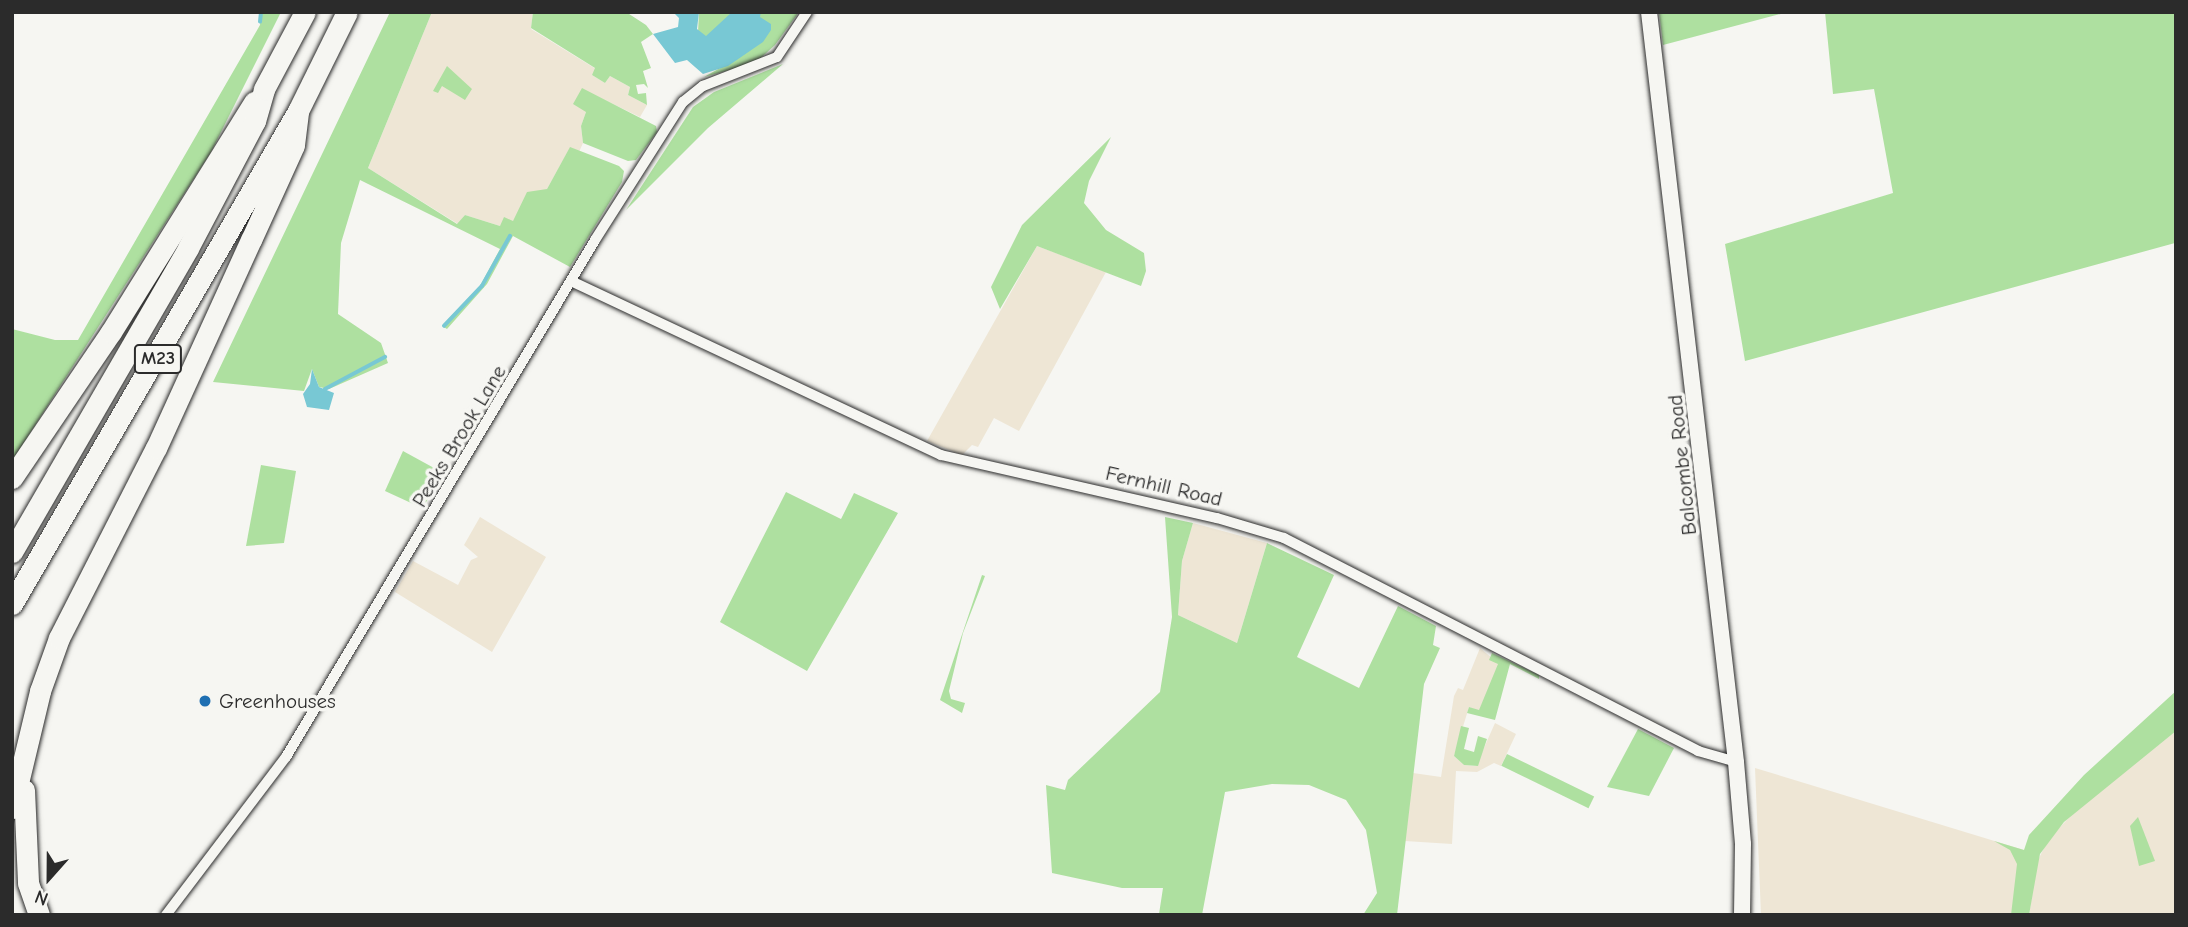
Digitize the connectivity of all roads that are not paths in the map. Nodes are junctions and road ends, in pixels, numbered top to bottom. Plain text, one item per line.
1 (305, 12) edge
2 (347, 12) edge
3 (807, 12) edge
4 (1649, 12) edge
5 (264, 89) junction
6 (298, 111) junction
7 (571, 281) junction
8 (12, 478) edge
9 (12, 552) edge
10 (12, 604) edge
11 (30, 729) junction
12 (1736, 762) junction
13 (12, 808) edge
14 (13, 869) edge
15 (27, 915) edge
16 (39, 915) edge
17 (166, 915) edge
18 (1742, 915) edge

1 - 5 highway, M23
2 - 6 highway, M23
3 - 7 street, Peeks Brook Lane
4 - 12 main road, Balcombe Road
5 - 8 highway, M23
5 - 9 highway, M23
6 - 10 highway, M23
6 - 11 highway, M23
7 - 12 street, Fernhill Road
7 - 17 street, Peeks Brook Lane
11 - 13 highway, M23
11 - 16 highway, M23
12 - 18 main road, Balcombe Road
14 - 15 highway

